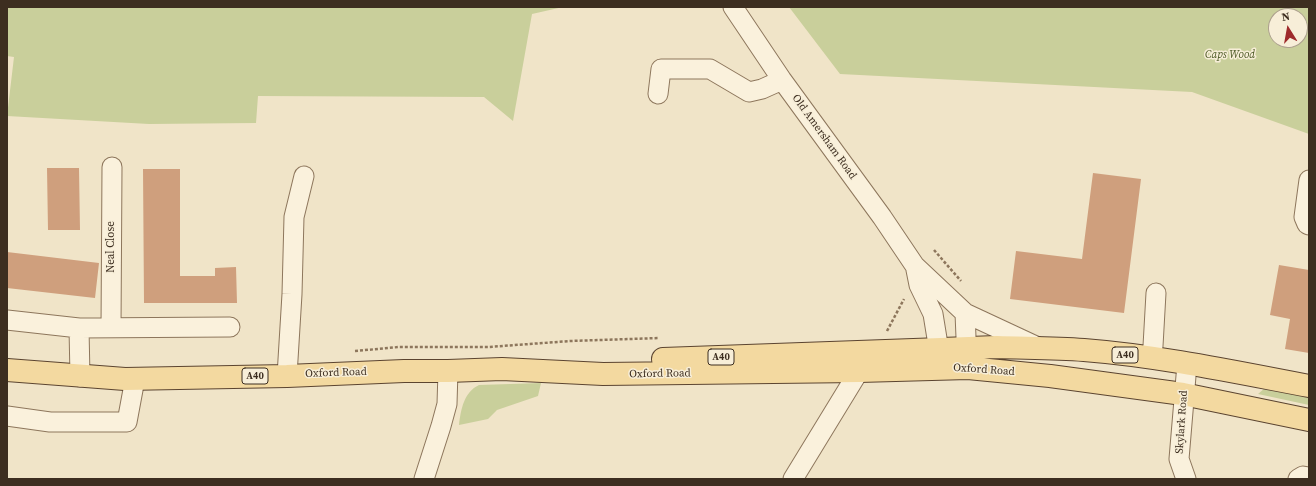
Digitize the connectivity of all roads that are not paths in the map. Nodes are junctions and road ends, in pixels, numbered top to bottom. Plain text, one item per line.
1 (733, 7) edge
2 (782, 80) junction
3 (658, 94) dead end
4 (112, 167) dead end
5 (304, 176) dead end
6 (1309, 180) edge
7 (1309, 225) edge
8 (915, 266) junction
9 (1156, 293) dead end
10 (965, 313) junction
11 (7, 320) edge
12 (230, 327) dead end
13 (80, 328) junction
14 (111, 328) junction
15 (1042, 348) junction
16 (941, 358) junction
17 (967, 358) junction
18 (1150, 358) junction
19 (1187, 364) junction
20 (502, 369) junction
21 (7, 370) edge
22 (448, 371) junction
23 (859, 371) junction
24 (287, 376) junction
25 (80, 377) junction
26 (135, 379) junction
27 (1309, 386) edge
28 (1183, 394) junction
29 (7, 416) edge
30 (1309, 420) edge
31 (1309, 477) edge
32 (424, 479) edge
33 (793, 479) edge
34 (1186, 479) edge
35 (1298, 479) edge

1 - 2 street, Old Amersham Road
2 - 3 street
2 - 8 street, Old Amersham Road
4 - 14 street, Neal Close
5 - 24 street
6 - 7 street
8 - 10 street, Old Amersham Road
8 - 16 street, Old Amersham Road
9 - 18 street
10 - 15 street, Old Amersham Road
10 - 17 street
11 - 13 street
12 - 14 street
13 - 14 street
13 - 25 street
15 - 17 main road, A40
15 - 18 main road, A40
16 - 17 main road, Oxford Road / A40
16 - 20 main road, A40
16 - 23 main road, Oxford Road / A40
17 - 28 main road, Oxford Road / A40
18 - 19 main road, A40
19 - 27 main road, A40
19 - 28 street, Skylark Road
20 - 22 main road, Oxford Road / A40
20 - 23 main road, Oxford Road / A40
21 - 25 main road, Oxford Road / A40
22 - 24 main road, Oxford Road / A40
22 - 32 street
23 - 33 street
24 - 26 main road, Oxford Road / A40
25 - 26 main road, Oxford Road / A40
26 - 29 street
28 - 30 main road, Oxford Road / A40
28 - 34 street, Skylark Road
31 - 35 street

